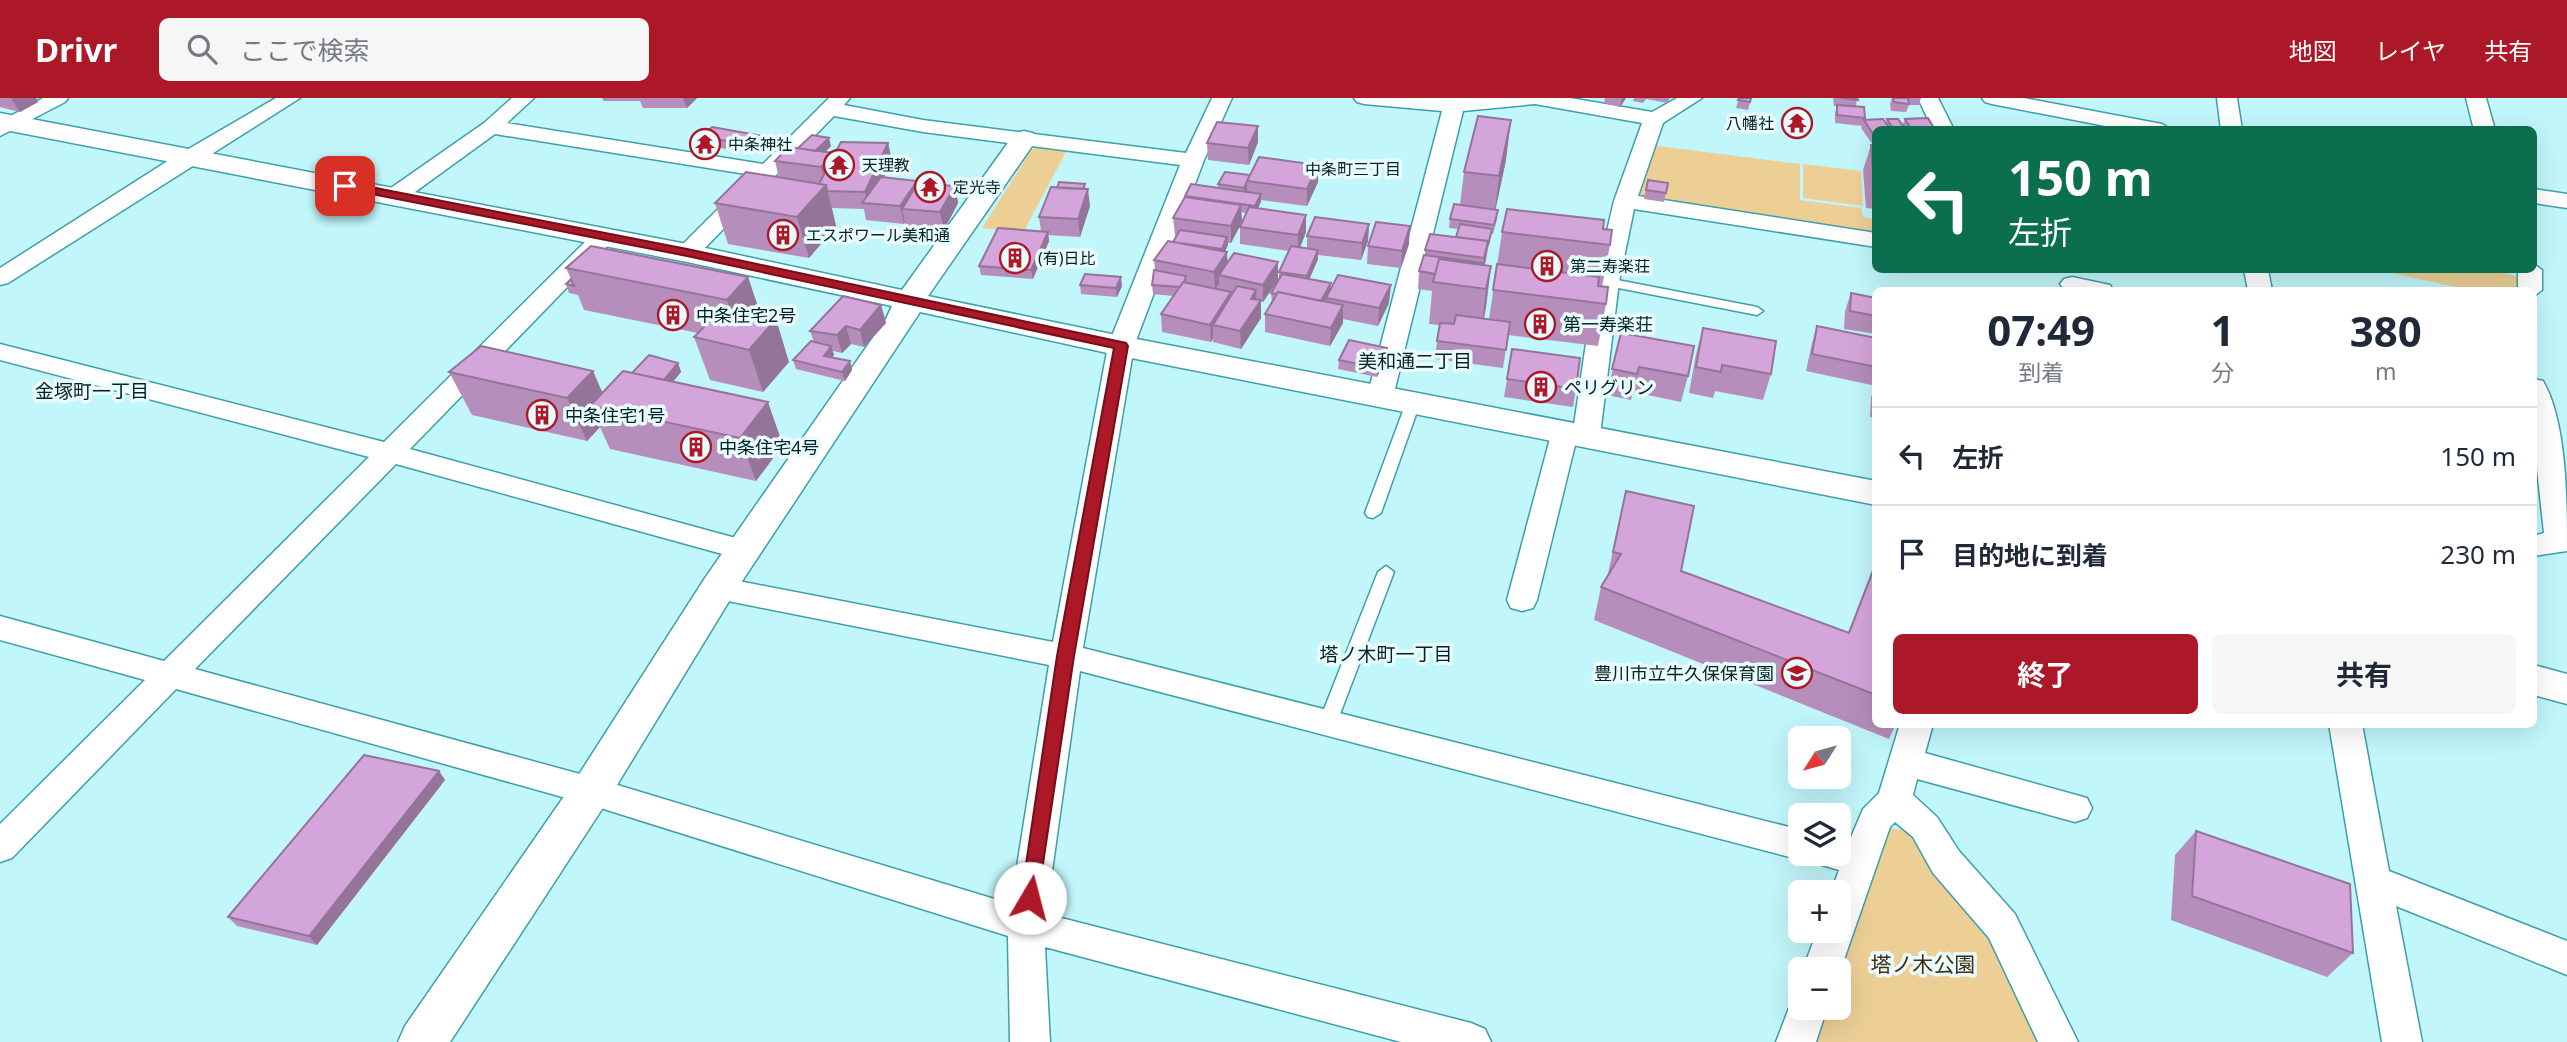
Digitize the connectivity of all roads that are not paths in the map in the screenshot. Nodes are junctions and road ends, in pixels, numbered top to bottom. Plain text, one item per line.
1 (58, 98) edge
2 (290, 98) edge
3 (524, 98) edge
4 (1222, 98) edge
5 (1364, 98) edge
6 (1692, 98) edge
7 (1928, 98) edge
8 (1992, 98) edge
9 (2227, 98) edge
10 (2476, 98) edge
11 (835, 104) edge
12 (1454, 106) junction
13 (1655, 119) junction
14 (4, 124) edge
15 (1942, 126) edge
16 (2141, 126) edge
17 (2231, 126) edge
18 (2484, 126) edge
19 (491, 127) junction
20 (1024, 139) junction
21 (194, 156) junction
22 (1193, 160) junction
23 (769, 171) junction
24 (396, 195) junction
25 (2537, 196) edge
26 (1625, 201) junction
27 (2567, 201) edge
28 (603, 237) junction
29 (1872, 239) edge
30 (687, 253) junction
31 (2068, 277) edge
32 (0, 278) edge
33 (1607, 282) junction
34 (2093, 287) edge
35 (910, 300) junction
36 (1757, 311) dead end
37 (1121, 346) junction
38 (0, 352) edge
39 (2537, 392) edge
40 (2537, 395) edge
41 (1380, 397) junction
42 (2567, 401) edge
43 (1413, 402) junction
44 (1575, 433) junction
45 (390, 453) junction
46 (1872, 492) edge
47 (1373, 513) dead end
48 (2567, 541) edge
49 (2537, 545) edge
50 (744, 550) junction
51 (1386, 572) dead end
52 (718, 587) junction
53 (1522, 600) dead end
54 (0, 628) edge
55 (1066, 656) junction
56 (170, 676) junction
57 (2537, 681) edge
58 (2567, 689) edge
59 (1328, 722) junction
60 (1916, 728) edge
61 (2346, 728) edge
62 (1906, 762) junction
63 (591, 791) junction
64 (1894, 800) junction
65 (2075, 808) dead end
66 (1788, 842) edge
67 (0, 847) edge
68 (1851, 854) edge
69 (2372, 880) junction
70 (1027, 925) junction
71 (2567, 958) edge
72 (1804, 1020) edge
73 (422, 1042) edge
74 (1030, 1042) edge
75 (1471, 1042) edge
76 (1796, 1042) edge
77 (2058, 1042) edge
78 (2402, 1042) edge

1 - 14 street
2 - 21 street
3 - 19 street
4 - 22 street
5 - 12 street
6 - 13 street
7 - 15 street
8 - 16 street
9 - 17 street
10 - 18 street
11 - 20 street
11 - 23 street
12 - 13 street
12 - 41 street
13 - 26 street
14 - 21 street
19 - 23 street
19 - 24 street
20 - 22 street
20 - 35 street
21 - 24 street
21 - 32 street
22 - 37 street
23 - 30 street
24 - 28 street
25 - 27 street
26 - 29 street
26 - 33 street
28 - 30 street
28 - 45 street
30 - 35 street
31 - 34 street
33 - 36 lane
33 - 44 street
35 - 37 street
35 - 50 street
37 - 41 street
37 - 55 street
38 - 45 street
39 - 42 street
40 - 48 street
41 - 43 street
43 - 44 street
43 - 47 lane
44 - 46 street
44 - 53 street
45 - 50 street
45 - 56 street
48 - 49 street
50 - 52 street
51 - 59 lane
52 - 55 street
52 - 63 street
54 - 56 street
55 - 59 street
55 - 70 street
56 - 63 street
56 - 67 street
57 - 58 street
59 - 66 street
60 - 62 street
61 - 69 street
62 - 64 street
62 - 65 street
63 - 70 street
63 - 73 street
64 - 68 street
64 - 77 street
69 - 71 street
69 - 78 street
70 - 74 street
70 - 75 street
72 - 76 street

